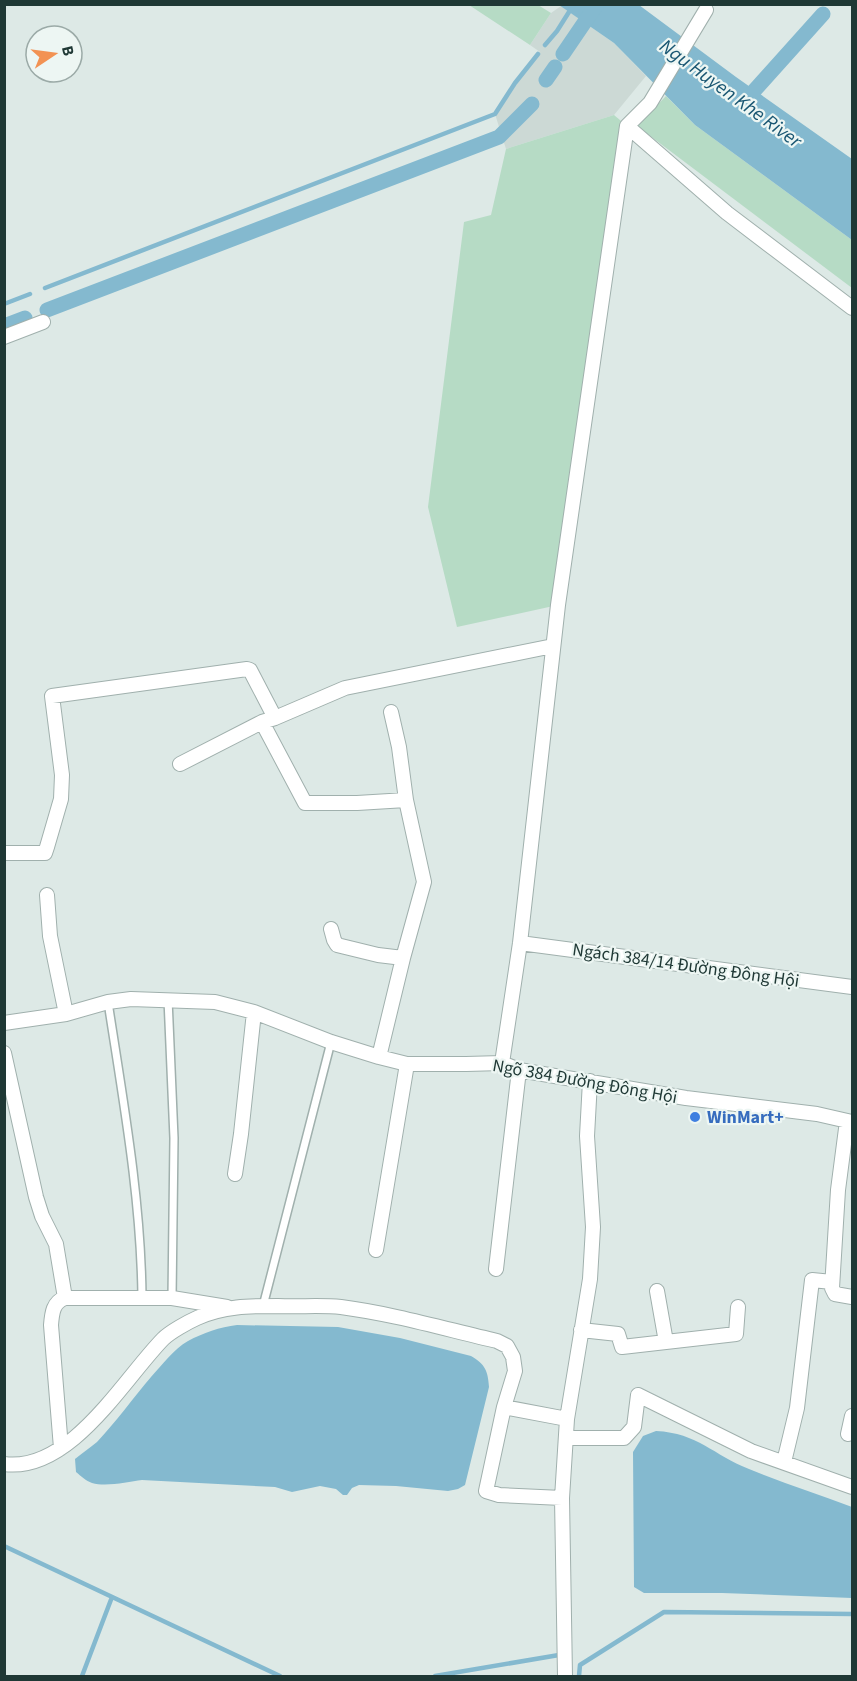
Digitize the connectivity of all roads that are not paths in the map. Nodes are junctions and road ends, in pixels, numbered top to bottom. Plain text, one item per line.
1 (706, 10) dead end
2 (627, 126) junction
3 (852, 308) edge
4 (43, 322) dead end
5 (4, 337) edge
6 (553, 646) junction
7 (391, 712) dead end
8 (268, 720) junction
9 (180, 764) dead end
10 (406, 800) junction
11 (4, 853) edge
12 (47, 896) dead end
13 (331, 929) dead end
14 (520, 943) junction
15 (403, 958) junction
16 (852, 987) edge
17 (168, 999) junction
18 (108, 1002) junction
19 (254, 1012) junction
20 (66, 1014) junction
21 (4, 1023) edge
22 (331, 1042) junction
23 (4, 1053) edge
24 (379, 1057) junction
25 (502, 1063) junction
26 (407, 1064) junction
27 (519, 1070) junction
28 (590, 1081) junction
29 (850, 1121) edge
30 (235, 1174) dead end
31 (376, 1250) dead end
32 (496, 1269) dead end
33 (832, 1282) junction
34 (657, 1291) dead end
35 (852, 1297) edge
36 (65, 1298) junction
37 (142, 1298) junction
38 (172, 1298) junction
39 (263, 1306) junction
40 (230, 1307) junction
41 (738, 1307) dead end
42 (581, 1330) junction
43 (666, 1342) junction
44 (504, 1407) junction
45 (852, 1416) edge
46 (567, 1419) junction
47 (848, 1434) dead end
48 (567, 1438) junction
49 (61, 1448) junction
50 (784, 1462) junction
51 (4, 1464) edge
52 (852, 1487) edge
53 (562, 1498) junction
54 (565, 1677) edge

1 - 2 street
2 - 3 street
2 - 6 street
4 - 5 street
6 - 8 street
6 - 14 street
7 - 10 street
8 - 9 street
8 - 10 street
8 - 11 street
10 - 15 street
12 - 20 street
13 - 15 street
14 - 16 street, Ngách 384/14 Đường Đông Hội
14 - 25 street
15 - 24 street
17 - 18 street, Ngõ 384 Đường Đông Hội
17 - 19 street, Ngõ 384 Đường Đông Hội
17 - 38 lane
18 - 20 street, Ngõ 384 Đường Đông Hội
18 - 37 lane
19 - 22 street, Ngõ 384 Đường Đông Hội
19 - 30 street
20 - 21 street, Ngõ 384 Đường Đông Hội
22 - 24 street, Ngõ 384 Đường Đông Hội
22 - 39 lane
23 - 36 street
24 - 26 street, Ngõ 384 Đường Đông Hội
25 - 26 street, Ngõ 384 Đường Đông Hội
25 - 27 street, Ngõ 384 Đường Đông Hội
26 - 31 street
27 - 28 street, Ngõ 384 Đường Đông Hội
27 - 32 street
28 - 29 street, Ngõ 384 Đường Đông Hội
28 - 42 street
29 - 33 street
33 - 35 street
33 - 50 street
34 - 43 street
36 - 37 street
36 - 49 street
37 - 38 street
38 - 40 street
39 - 40 street
39 - 44 street
40 - 49 street
41 - 43 street
42 - 43 street
42 - 46 street
44 - 46 street
44 - 53 street
45 - 47 street
46 - 48 street
48 - 50 street
48 - 53 street
49 - 51 street
50 - 52 street
53 - 54 street

